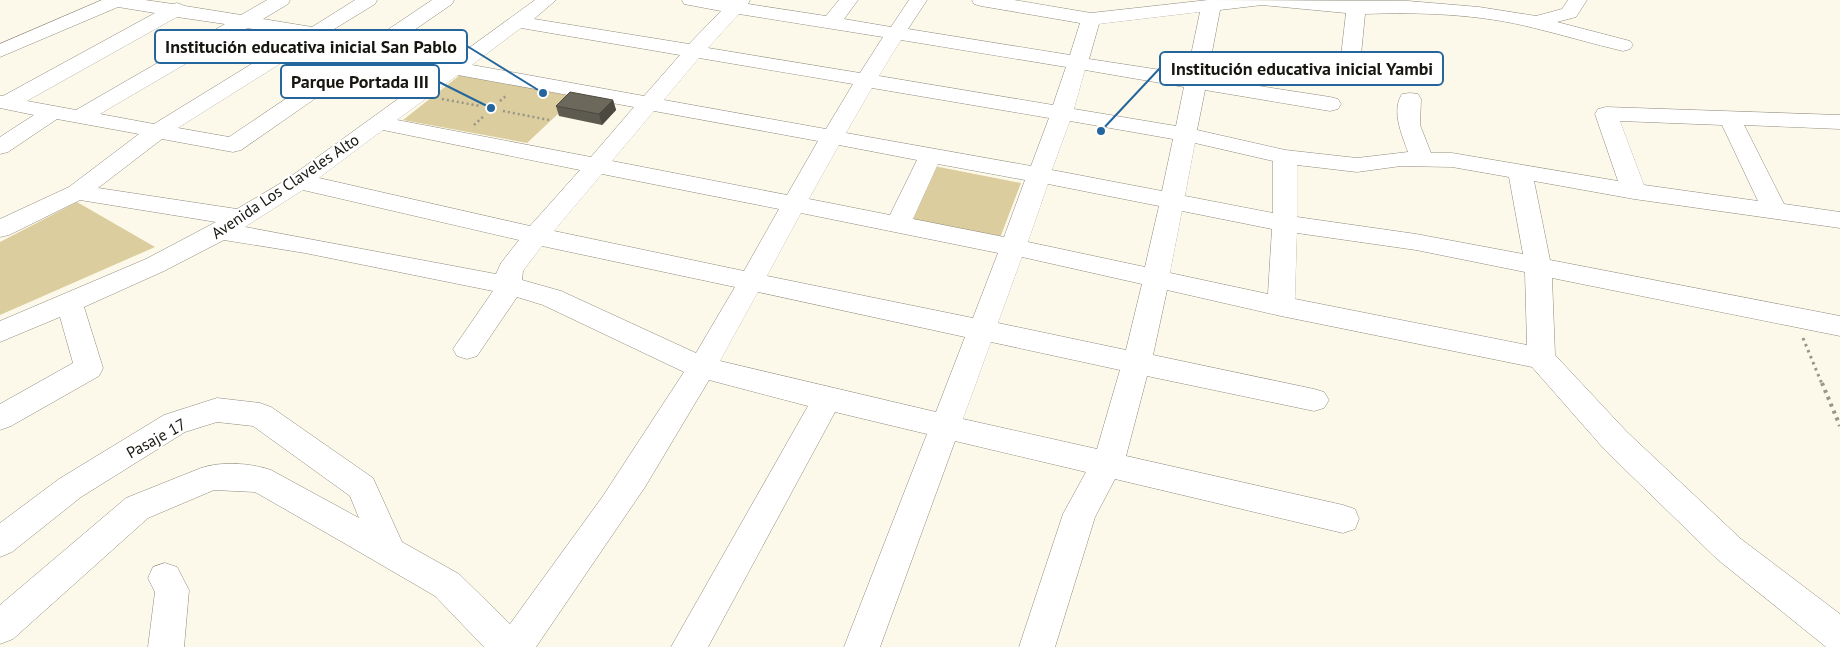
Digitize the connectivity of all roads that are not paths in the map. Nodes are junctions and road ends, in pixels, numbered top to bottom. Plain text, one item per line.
1 (194, 0) edge
2 (281, 0) edge
3 (368, 0) edge
4 (446, 0) edge
5 (547, 0) edge
6 (691, 0) edge
7 (918, 0) edge
8 (981, 0) edge
9 (1259, 0) edge
10 (1265, 0) edge
11 (1438, 0) edge
12 (1578, 0) edge
13 (117, 1) edge
14 (842, 1) edge
15 (738, 4) edge
16 (1211, 6) junction
17 (1356, 8) junction
18 (172, 12) junction
19 (1479, 13) junction
20 (1091, 19) junction
21 (242, 22) junction
22 (519, 22) junction
23 (1536, 22) junction
24 (831, 23) junction
25 (314, 34) junction
26 (895, 34) junction
27 (1623, 45) dead end
28 (374, 48) junction
29 (0, 51) edge
30 (694, 51) junction
31 (1078, 63) junction
32 (1350, 65) dead end
33 (455, 68) junction
34 (866, 82) junction
35 (1196, 82) junction
36 (1410, 99) dead end
37 (3, 103) edge
38 (649, 103) junction
39 (1330, 104) dead end
40 (55, 111) junction
41 (1061, 114) junction
42 (81, 116) junction
43 (1730, 117) junction
44 (1835, 121) edge
45 (379, 123) junction
46 (158, 131) junction
47 (1185, 134) junction
48 (832, 137) junction
49 (1840, 142) edge
50 (0, 147) edge
51 (931, 155) junction
52 (1285, 157) junction
53 (1422, 159) junction
54 (597, 165) junction
55 (1520, 171) junction
56 (1039, 175) junction
57 (298, 181) junction
58 (1634, 191) junction
59 (77, 192) junction
60 (1172, 201) junction
61 (795, 203) junction
62 (1775, 211) junction
63 (1840, 220) edge
64 (231, 224) junction
65 (898, 224) junction
66 (1285, 224) junction
67 (0, 229) edge
68 (536, 236) junction
69 (1013, 247) junction
70 (1538, 266) junction
71 (1155, 278) junction
72 (750, 282) junction
73 (508, 285) junction
74 (69, 302) junction
75 (1280, 306) junction
76 (1840, 326) edge
77 (982, 330) junction
78 (0, 332) edge
79 (467, 349) dead end
80 (1541, 358) junction
81 (1136, 362) junction
82 (701, 368) junction
83 (827, 399) junction
84 (1314, 400) dead end
85 (0, 418) edge
86 (945, 427) junction
87 (1107, 464) junction
88 (1343, 519) dead end
89 (2, 537) edge
90 (390, 553) junction
91 (164, 578) dead end
92 (0, 627) edge
93 (1840, 636) edge
94 (166, 647) edge
95 (508, 647) edge
96 (515, 647) edge
97 (690, 647) edge
98 (862, 647) edge
99 (1037, 647) edge

1 - 18 street
2 - 21 street
3 - 25 street
4 - 28 street
5 - 22 street, Avenida Los Claveles Alto
6 - 15 street
7 - 26 street
8 - 20 street
9 - 16 street
10 - 17 street
11 - 19 street
12 - 23 street
13 - 18 street
13 - 29 street
14 - 24 street
15 - 24 street
15 - 30 street
16 - 20 street
16 - 35 street
17 - 19 street
17 - 32 street
18 - 21 street
18 - 37 street
19 - 23 street
20 - 31 street
21 - 25 street
21 - 42 street
22 - 30 street
22 - 33 street, Avenida Los Claveles Alto
23 - 27 street
24 - 26 street
25 - 28 street
25 - 46 street
26 - 31 street
26 - 34 street
28 - 33 street
28 - 46 street
30 - 34 street
30 - 38 street
31 - 35 street
31 - 41 street
33 - 38 street
33 - 45 street, Avenida Los Claveles Alto
34 - 41 street
34 - 48 street
35 - 39 street
35 - 47 street
36 - 53 street
37 - 40 street
38 - 48 street
38 - 54 street
40 - 42 street
40 - 50 street
41 - 47 street
41 - 56 street
42 - 46 street
43 - 44 street
43 - 58 street
43 - 62 street
44 - 49 street
45 - 54 street
45 - 57 street, Avenida Los Claveles Alto
46 - 59 street
47 - 52 street
47 - 60 street
48 - 51 street
48 - 61 street
51 - 56 street
51 - 65 street
52 - 53 street
52 - 66 street
53 - 55 street
54 - 61 street
54 - 68 street
55 - 58 street
55 - 70 street
56 - 60 street
56 - 69 street
57 - 64 street, Avenida Los Claveles Alto
57 - 68 street
58 - 62 street
59 - 64 street
59 - 67 street
60 - 66 street
60 - 71 street
61 - 65 street
61 - 72 street
62 - 63 street
64 - 73 street
64 - 74 street, Avenida Los Claveles Alto
65 - 69 street
66 - 70 street
66 - 75 street
68 - 72 street
68 - 73 street
69 - 71 street
69 - 77 street
70 - 76 street
70 - 80 street
71 - 75 street
71 - 81 street
72 - 77 street
72 - 82 street
73 - 79 street
73 - 82 street
74 - 78 street, Avenida Los Claveles Alto
74 - 85 street
75 - 80 street
77 - 81 street
77 - 86 street
80 - 93 street
81 - 84 street
81 - 87 street
82 - 83 street
82 - 96 street
83 - 86 street
83 - 97 street
86 - 87 street
86 - 98 street
87 - 88 street
87 - 99 street
89 - 90 street, Pasaje 17
90 - 92 street
90 - 95 street
91 - 94 street

